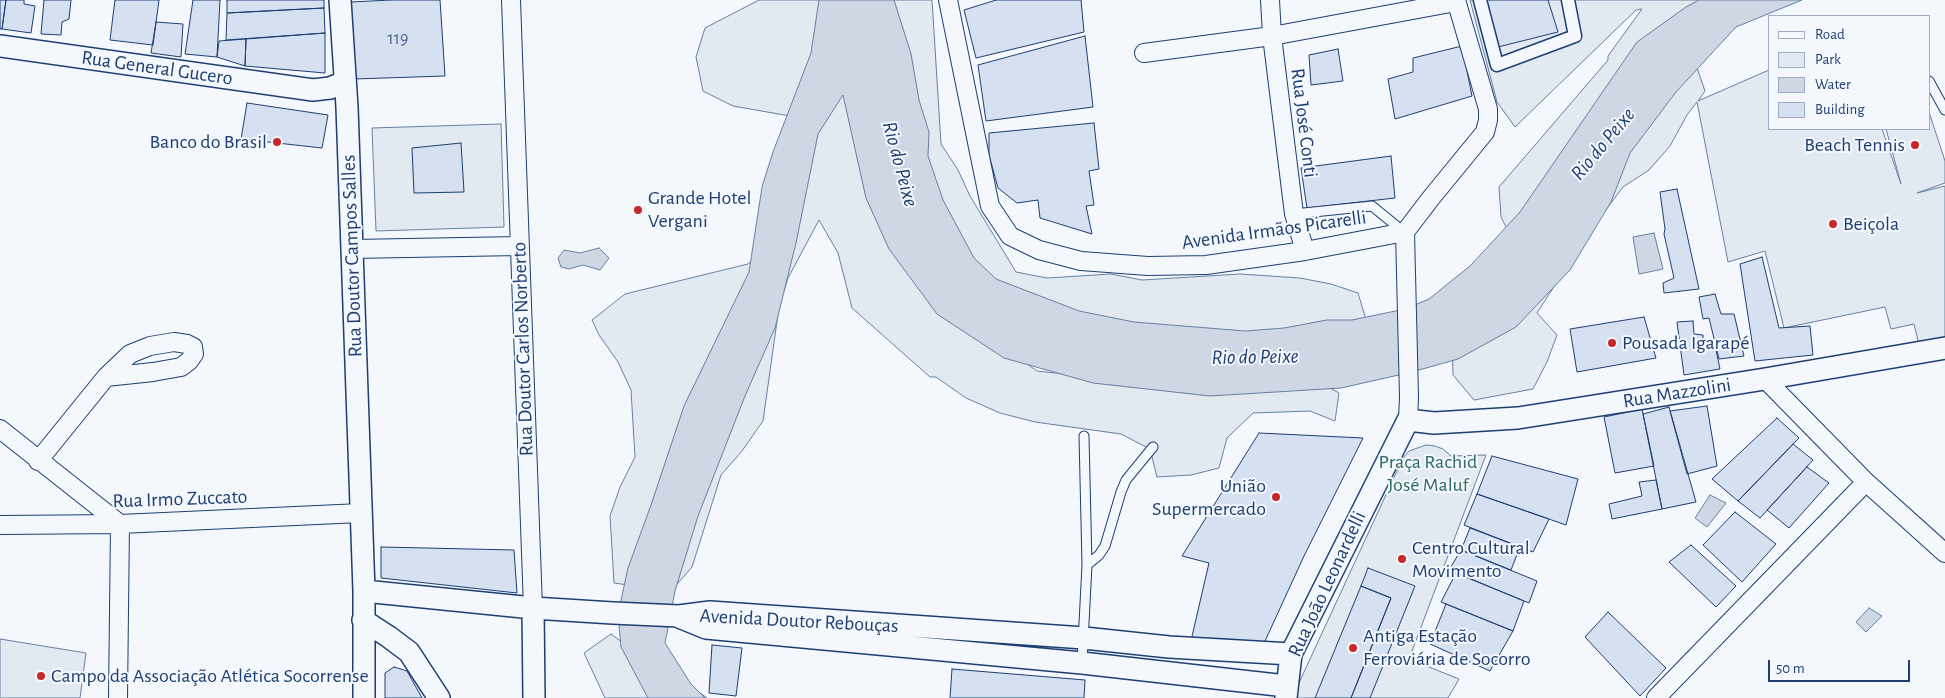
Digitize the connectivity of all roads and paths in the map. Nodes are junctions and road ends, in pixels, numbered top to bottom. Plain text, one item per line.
1 (340, 0) edge
2 (511, 0) edge
3 (948, 0) edge
4 (1270, 0) edge
5 (1480, 0) edge
6 (1568, 0) edge
7 (1456, 1) edge
8 (1272, 36) junction
9 (0, 46) edge
10 (1144, 53) dead end
11 (345, 78) junction
12 (1930, 82) edge
13 (313, 90) junction
14 (347, 107) junction
15 (1945, 110) edge
16 (1294, 214) junction
17 (1405, 232) junction
18 (519, 246) junction
19 (352, 249) junction
20 (1306, 250) junction
21 (1945, 348) edge
22 (106, 377) dead end
23 (1765, 379) junction
24 (1408, 420) junction
25 (0, 429) edge
26 (1084, 436) dead end
27 (1153, 447) dead end
28 (38, 461) junction
29 (1866, 482) junction
30 (361, 513) junction
31 (120, 524) junction
32 (0, 525) edge
33 (1945, 553) edge
34 (1087, 566) junction
35 (364, 591) junction
36 (533, 608) junction
37 (363, 620) junction
38 (810, 628) junction
39 (944, 629) junction
40 (1084, 638) junction
41 (1169, 647) junction
42 (942, 651) junction
43 (1291, 654) junction
44 (1082, 663) junction
45 (1168, 672) junction
46 (1286, 692) edge
47 (118, 698) edge
48 (364, 698) edge
49 (439, 698) edge
50 (534, 698) edge
51 (1656, 698) edge

1 - 11 street, Rua Doutor Campos Salles
2 - 18 street, Rua Doutor Carlos Norberto
3 - 20 street, Avenida Irmãos Picarelli
4 - 8 street, Rua José Conti
5 - 6 street
7 - 8 street
7 - 17 street
8 - 10 street
8 - 16 street, Rua José Conti
9 - 13 street, Rua General Gucero
11 - 13 street, Rua General Gucero
11 - 14 street, Rua Doutor Campos Salles
12 - 15 lane
13 - 14 street, Rua General Gucero
14 - 19 street, Rua Doutor Campos Salles
16 - 17 lane
16 - 20 street, Rua José Conti
17 - 20 street, Avenida Irmãos Picarelli
17 - 24 street
18 - 19 street
18 - 36 street, Rua Doutor Carlos Norberto
19 - 30 street, Rua Doutor Campos Salles
21 - 23 street, Rua Mazzolini
22 - 28 street
23 - 24 street, Rua Mazzolini
23 - 29 street
24 - 43 street, Rua João Leonardelli
25 - 28 street
26 - 34 lane
27 - 34 lane
28 - 31 street
29 - 33 street
29 - 51 street
30 - 31 street, Rua Irmo Zuccato
30 - 35 street, Rua Doutor Campos Salles
31 - 32 street, Rua Irmo Zuccato
31 - 47 street
34 - 40 lane
35 - 36 street
35 - 37 street
36 - 38 street, Avenida Doutor Rebouças
36 - 50 street, Rua Doutor Carlos Norberto
37 - 48 street
37 - 49 street
38 - 39 street, Avenida Doutor Rebouças
38 - 42 street, Avenida Doutor Rebouças
39 - 40 street, Avenida Doutor Rebouças
39 - 42 street
40 - 41 street, Avenida Doutor Rebouças
40 - 44 lane
41 - 43 street, Avenida Doutor Rebouças
41 - 45 street
42 - 44 street, Avenida Doutor Rebouças
43 - 46 street, Rua João Leonardelli
44 - 45 street, Avenida Doutor Rebouças
45 - 46 street, Avenida Doutor Rebouças

